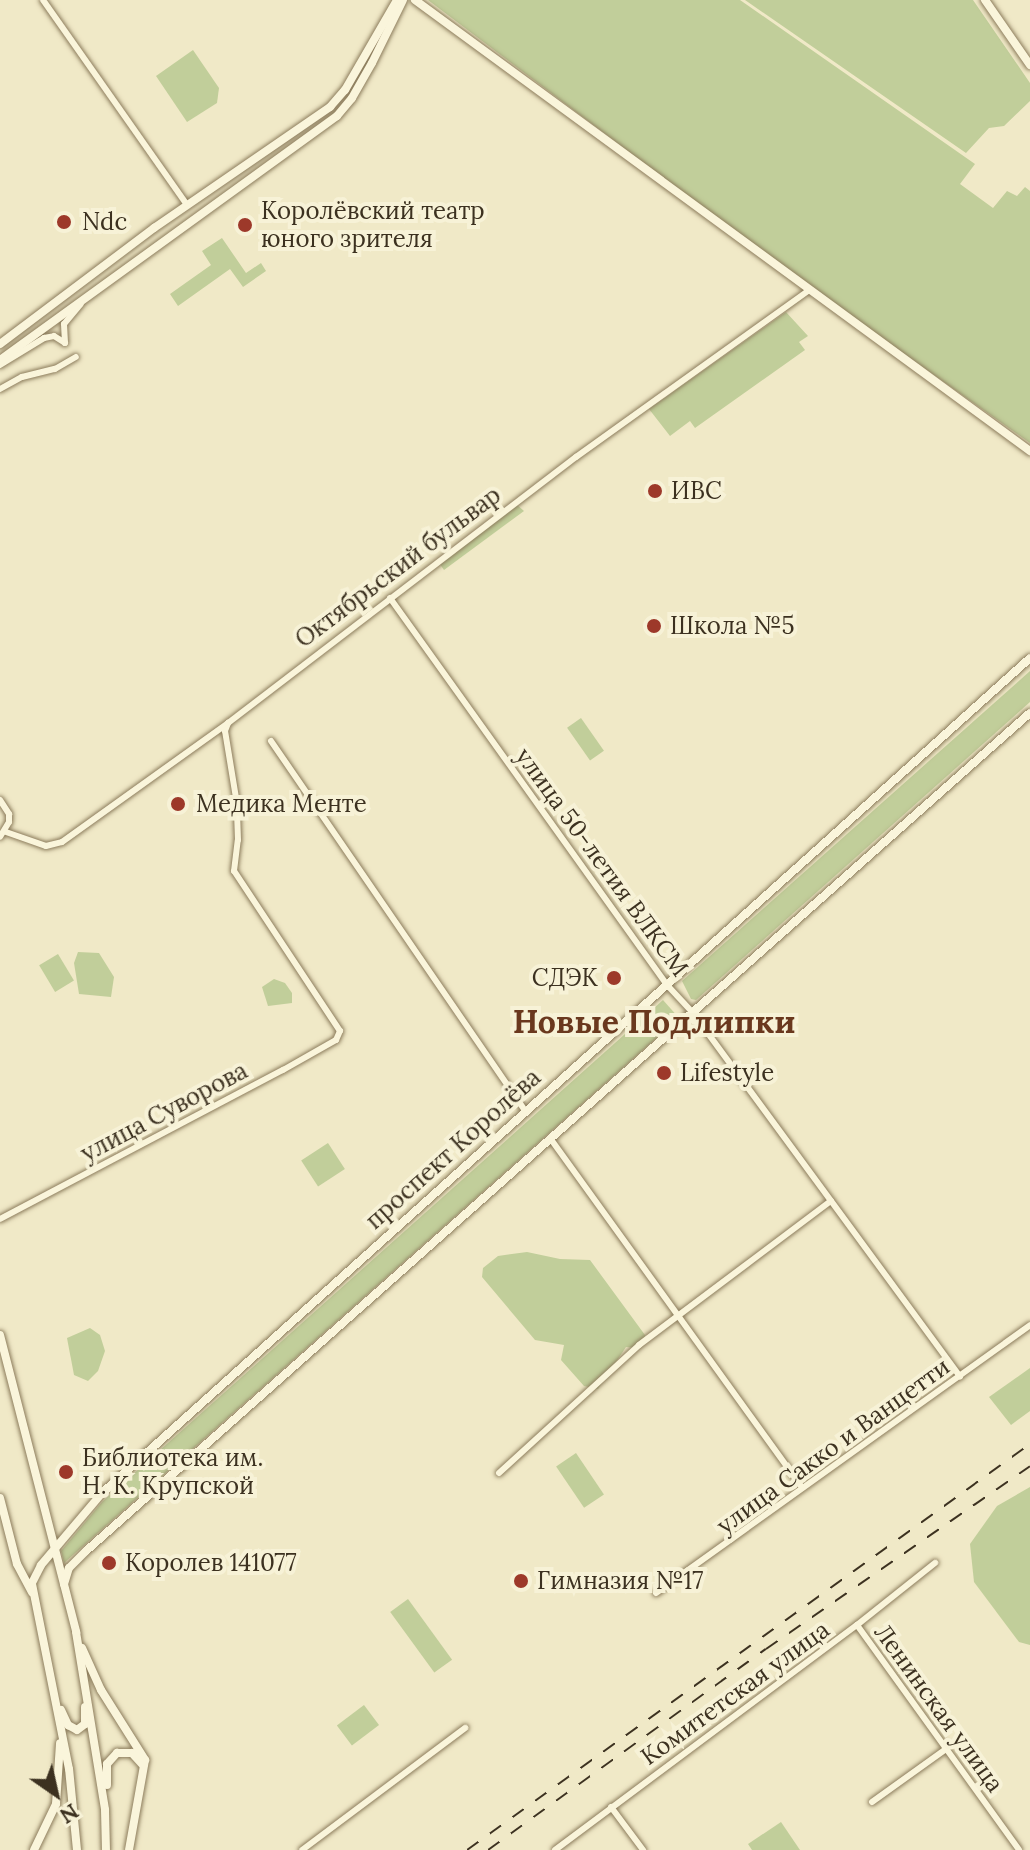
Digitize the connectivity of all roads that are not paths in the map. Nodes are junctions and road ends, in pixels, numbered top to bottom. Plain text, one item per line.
1 (43, 0) edge
2 (397, 0) edge
3 (403, 0) edge
4 (415, 0) edge
5 (985, 0) edge
6 (1030, 65) edge
7 (187, 205) junction
8 (195, 216) junction
9 (808, 291) junction
10 (89, 295) junction
11 (0, 344) edge
12 (76, 357) dead end
13 (0, 363) edge
14 (0, 389) edge
15 (1030, 451) edge
16 (390, 598) junction
17 (1030, 658) edge
18 (1030, 713) edge
19 (228, 723) junction
20 (271, 741) dead end
21 (0, 800) edge
22 (3, 835) edge
23 (667, 985) junction
24 (693, 1013) junction
25 (526, 1112) junction
26 (550, 1138) junction
27 (831, 1201) junction
28 (0, 1219) edge
29 (677, 1316) junction
30 (1030, 1325) edge
31 (0, 1335) edge
32 (960, 1376) junction
33 (499, 1473) dead end
34 (802, 1488) junction
35 (0, 1498) edge
36 (54, 1550) junction
37 (935, 1563) dead end
38 (64, 1584) junction
39 (656, 1593) dead end
40 (34, 1596) junction
41 (857, 1625) junction
42 (76, 1632) junction
43 (84, 1686) junction
44 (55, 1696) junction
45 (61, 1726) junction
46 (465, 1728) dead end
47 (946, 1749) junction
48 (145, 1772) junction
49 (872, 1802) dead end
50 (611, 1807) junction
51 (105, 1810) junction
52 (34, 1850) edge
53 (77, 1850) edge
54 (106, 1850) edge
55 (129, 1850) edge
56 (302, 1850) edge
57 (555, 1850) edge
58 (643, 1850) edge
59 (1019, 1850) edge

1 - 7 street
2 - 7 main road
3 - 8 main road
4 - 9 main road
5 - 6 main road
7 - 8 main road
7 - 11 main road
8 - 10 main road
9 - 15 main road
9 - 16 street, Октябрьский бульвар
10 - 13 main road
10 - 13 street
12 - 14 street
16 - 19 street, Октябрьский бульвар
16 - 23 street, улица 50-летия ВЛКСМ
17 - 23 main road, проспект Королёва
18 - 24 main road
19 - 22 street, Октябрьский бульвар
19 - 28 street, улица Суворова
20 - 25 street
21 - 22 street
23 - 24 street, улица 50-летия ВЛКСМ
23 - 25 main road, проспект Королёва
24 - 26 main road
24 - 27 street, улица 50-летия ВЛКСМ
25 - 36 main road, проспект Королёва
26 - 29 street
26 - 38 main road
27 - 29 street
27 - 32 street, улица 50-летия ВЛКСМ
29 - 33 street
29 - 34 street
30 - 32 street, улица Сакко и Ванцетти
31 - 36 main road
32 - 34 street, улица Сакко и Ванцетти
34 - 39 street, улица Сакко и Ванцетти
35 - 40 main road
36 - 38 main road
36 - 40 main road, проспект Королёва
37 - 41 street, Комитетская улица
38 - 42 main road
40 - 44 main road
41 - 47 street, Ленинская улица
41 - 50 street, Комитетская улица
42 - 43 main road
42 - 48 main road
43 - 44 main road
43 - 51 main road
44 - 45 main road
45 - 52 main road
45 - 53 main road
46 - 56 street
47 - 49 street
47 - 59 street, Ленинская улица
48 - 51 main road
48 - 55 main road
50 - 57 street, Комитетская улица
50 - 58 street
51 - 54 main road

